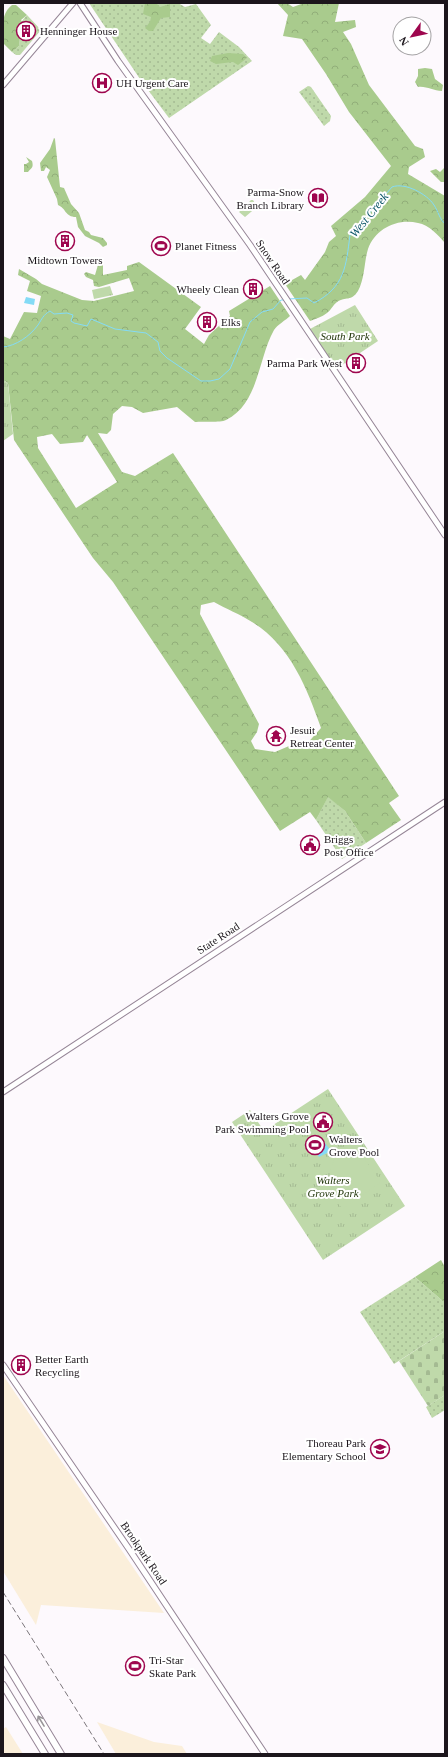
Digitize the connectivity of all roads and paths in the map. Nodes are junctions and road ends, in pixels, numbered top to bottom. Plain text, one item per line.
1 (73, 3) edge
2 (80, 3) edge
3 (3, 84) edge
4 (445, 534) edge
5 (445, 802) edge
6 (3, 1092) edge
7 (3, 1365) edge
8 (3, 1658) edge
9 (3, 1685) edge
10 (45, 1754) edge
11 (61, 1754) edge
12 (265, 1754) edge

1 - 3 main road
2 - 4 main road, Snow Road
5 - 6 main road, State Road
7 - 12 main road, Brookpark Road
11 -> 8 highway
9 - 10 highway

